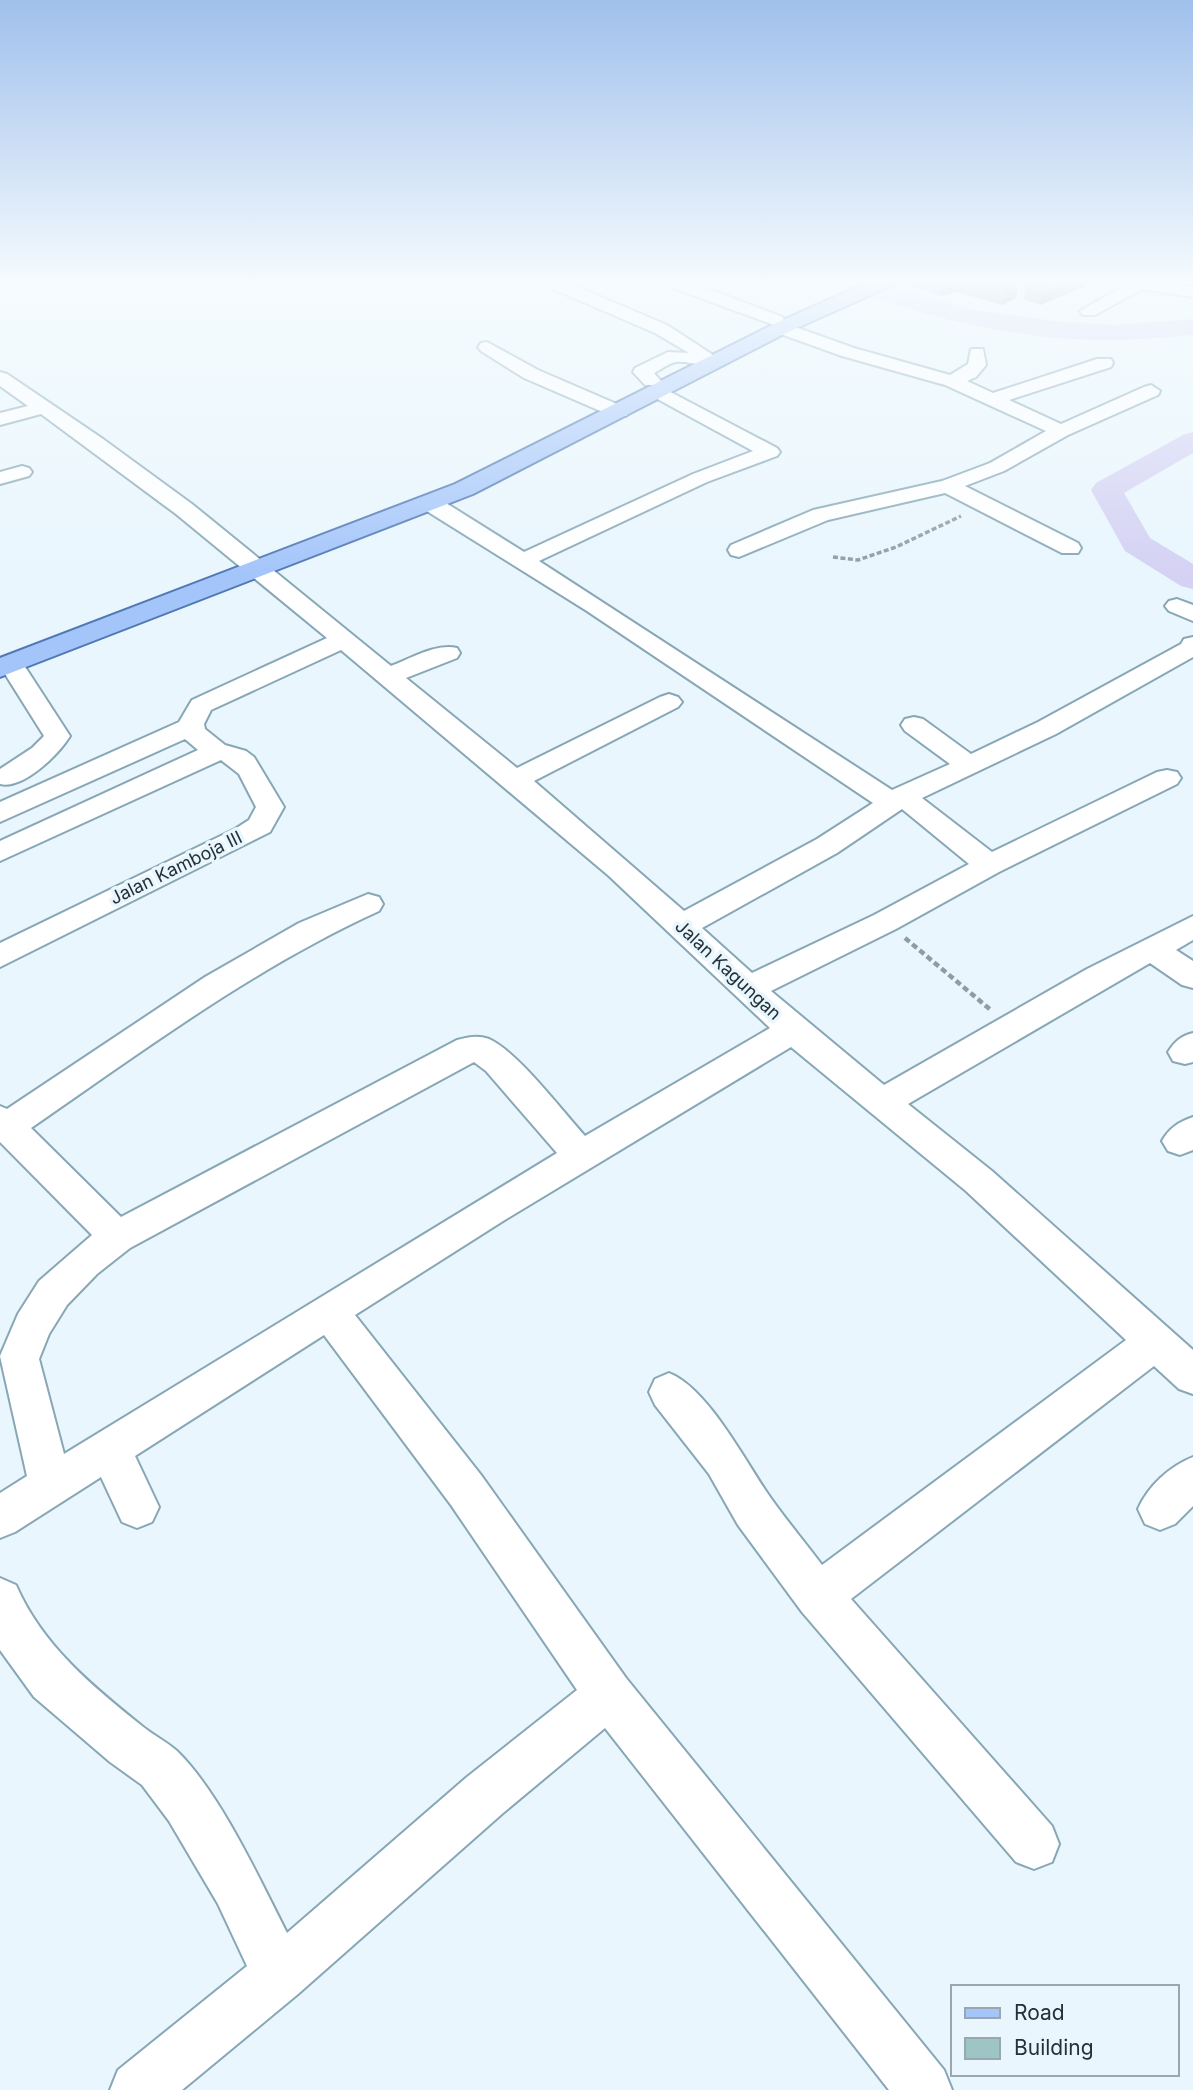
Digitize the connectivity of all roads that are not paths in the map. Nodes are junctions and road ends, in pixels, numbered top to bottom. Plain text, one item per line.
1 (2, 380) edge
2 (544, 380) edge
3 (667, 380) edge
4 (671, 380) edge
5 (947, 380) edge
6 (955, 380) edge
7 (1053, 380) edge
8 (952, 381) junction
9 (656, 387) junction
10 (1151, 391) dead end
11 (989, 400) junction
12 (43, 408) junction
13 (611, 409) junction
14 (0, 419) edge
15 (1060, 431) junction
16 (22, 472) dead end
17 (0, 478) edge
18 (948, 486) junction
19 (430, 503) junction
20 (1070, 548) dead end
21 (739, 550) dead end
22 (522, 561) junction
23 (253, 565) junction
24 (344, 640) junction
25 (1192, 647) edge
26 (448, 653) dead end
27 (4, 661) edge
28 (388, 676) junction
29 (669, 702) dead end
30 (914, 725) dead end
31 (191, 726) junction
32 (217, 752) junction
33 (969, 765) junction
34 (6, 777) dead end
35 (1167, 778) dead end
36 (515, 780) junction
37 (897, 800) junction
38 (0, 813) edge
39 (0, 852) edge
40 (989, 865) junction
41 (368, 904) dead end
42 (681, 926) junction
43 (1193, 927) edge
44 (1154, 950) junction
45 (0, 956) edge
46 (1193, 977) edge
47 (749, 988) junction
48 (793, 1030) junction
49 (883, 1102) junction
50 (4, 1123) edge
51 (581, 1156) junction
52 (117, 1237) junction
53 (329, 1312) junction
54 (1154, 1342) junction
55 (1193, 1376) edge
56 (669, 1392) dead end
57 (109, 1448) junction
58 (1193, 1477) edge
59 (50, 1484) junction
60 (137, 1507) dead end
61 (1160, 1509) dead end
62 (0, 1517) edge
63 (818, 1596) junction
64 (0, 1601) edge
65 (609, 1695) junction
66 (1034, 1843) dead end
67 (279, 1975) junction
68 (138, 2090) edge
69 (924, 2090) edge

1 - 12 street, Jalan Kagungan
2 - 13 street
3 - 9 main road
4 - 9 main road
5 - 8 street
6 - 8 street
7 - 11 street
8 - 11 street
9 - 13 main road
9 - 22 street
10 - 15 street
11 - 15 street
12 - 14 street
12 - 23 street, Jalan Kagungan
13 - 19 main road
13 - 23 main road
15 - 18 street
16 - 17 street
18 - 20 street
18 - 21 street
19 - 22 street
19 - 23 main road
22 - 37 street
23 - 24 street, Jalan Kagungan
23 - 27 main road
24 - 28 street, Jalan Kagungan
24 - 31 street
25 - 33 street
26 - 28 street
27 - 34 street
28 - 36 street, Jalan Kagungan
29 - 36 street
30 - 33 street
31 - 32 street
31 - 38 street
32 - 39 street
32 - 45 street, Jalan Kamboja III
33 - 37 street
35 - 40 street
36 - 42 street, Jalan Kagungan
37 - 40 street
37 - 42 street
40 - 47 street
41 - 50 street
42 - 47 street, Jalan Kagungan
43 - 44 street
44 - 46 street
44 - 49 street
47 - 48 street, Jalan Kagungan
48 - 49 street, Jalan Kagungan
48 - 51 street
49 - 54 street, Jalan Kagungan
50 - 52 street
51 - 52 street
51 - 53 street
52 - 59 street
53 - 57 street
53 - 65 street
54 - 55 street, Jalan Kagungan
54 - 63 street
56 - 63 street
57 - 59 street
57 - 60 street
58 - 61 street
59 - 62 street
63 - 66 street
64 - 67 street
65 - 67 street
65 - 69 street
67 - 68 street

